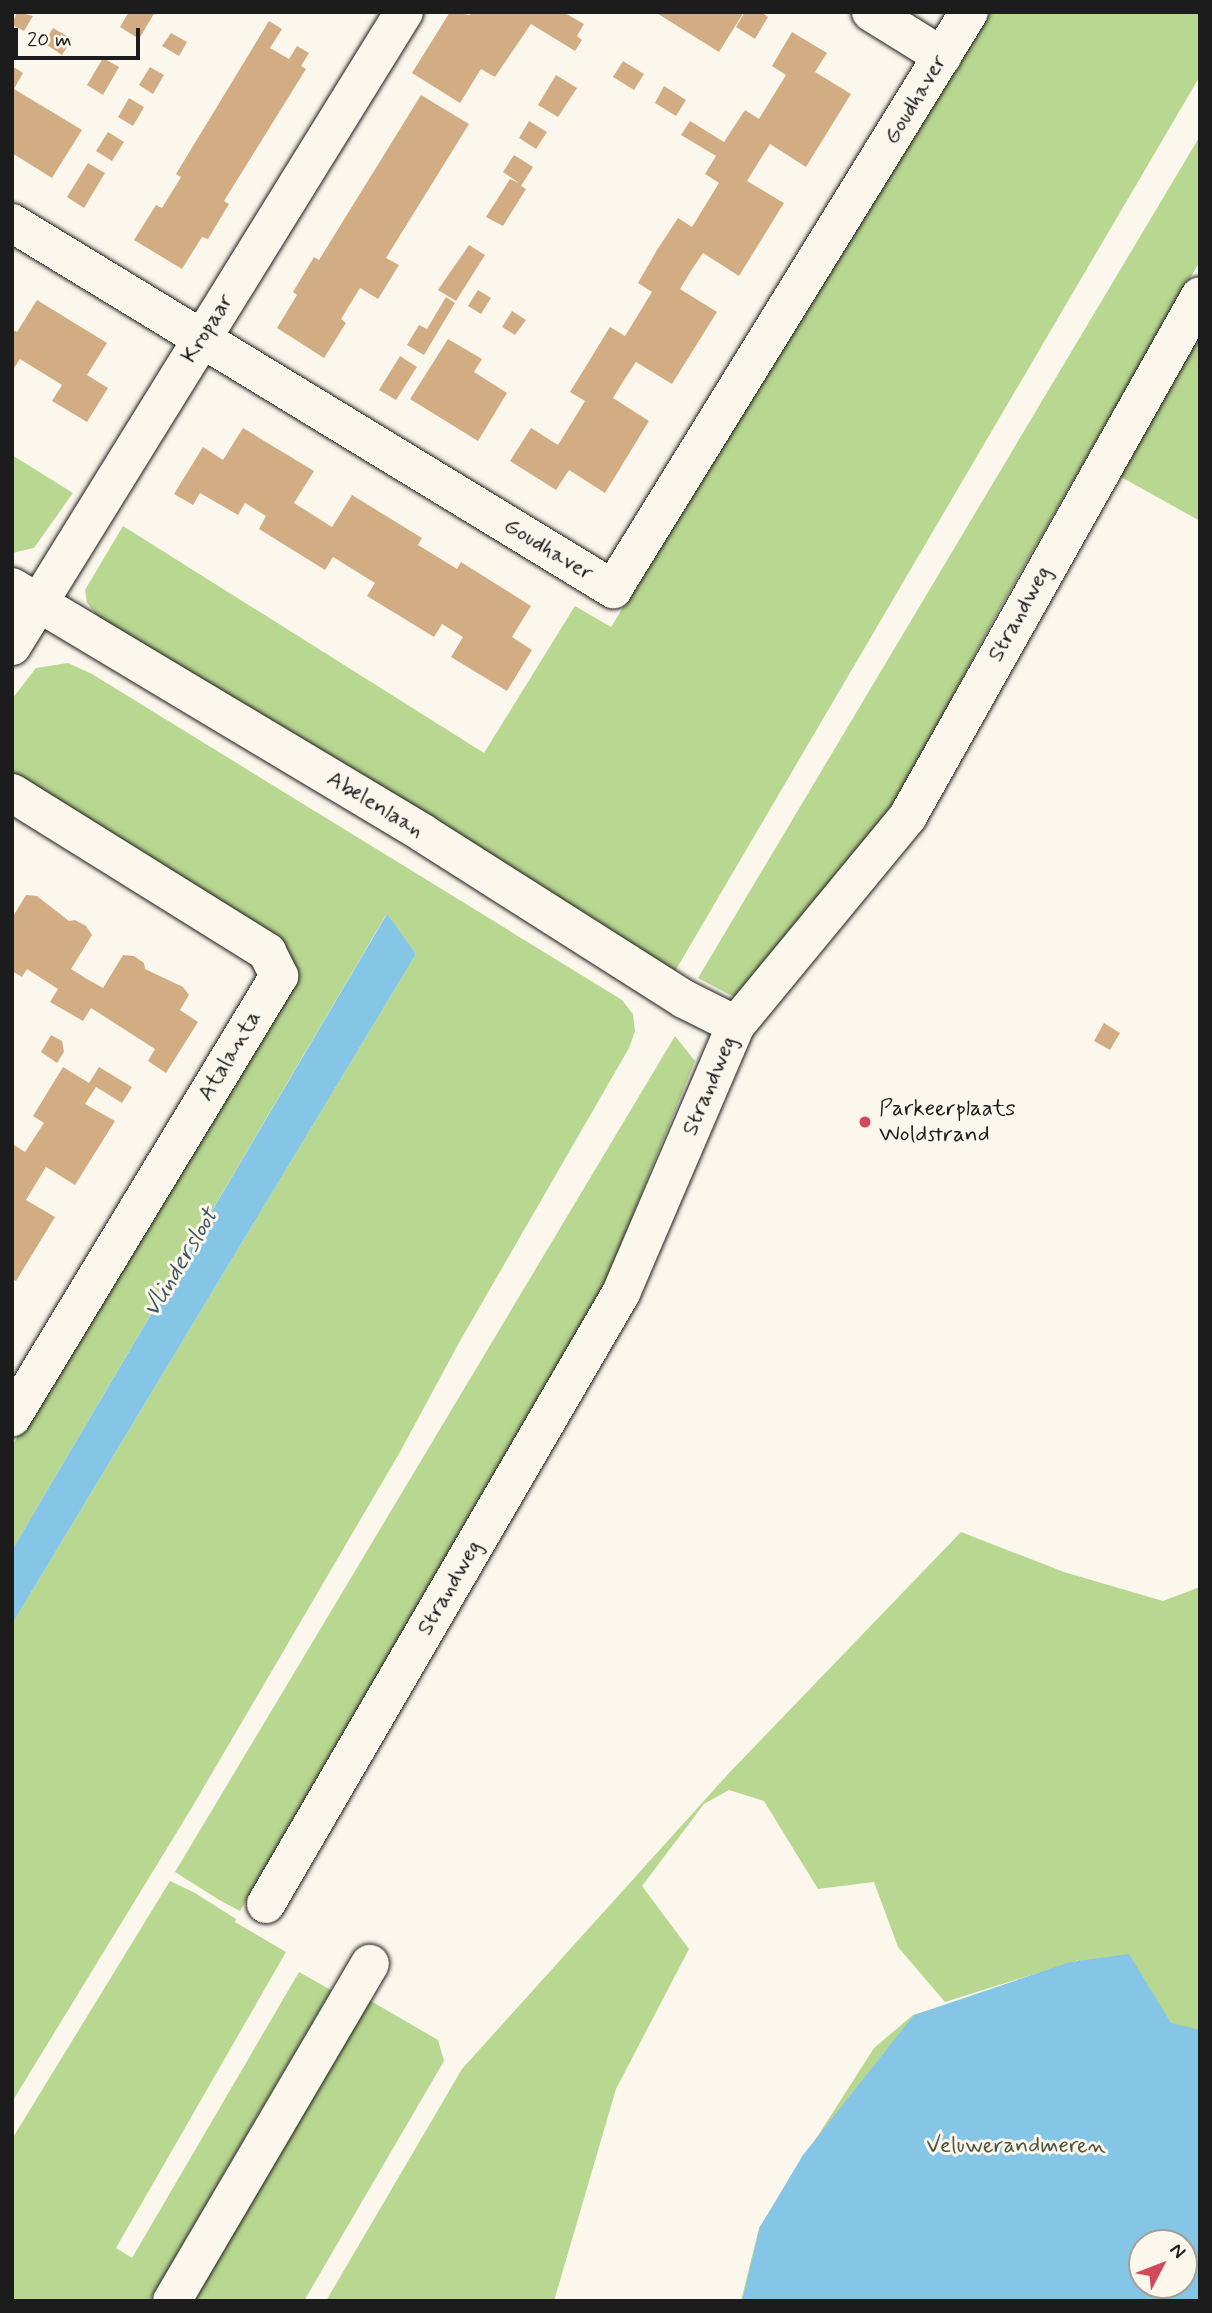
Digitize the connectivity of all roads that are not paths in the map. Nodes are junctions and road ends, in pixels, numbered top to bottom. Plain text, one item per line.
1 (404, 12) edge
2 (871, 12) edge
3 (969, 12) edge
4 (942, 56) junction
5 (12, 223) edge
6 (1200, 296) edge
7 (202, 340) junction
8 (25, 595) edge
9 (12, 646) edge
10 (12, 793) edge
11 (736, 1025) junction
12 (12, 1417) edge
13 (266, 1904) dead end
14 (370, 1964) dead end
15 (172, 2301) edge

1 - 7 street, Kropaar
2 - 4 street
3 - 4 street, Goudhaver
4 - 7 street, Goudhaver
5 - 7 street, Goudhaver
6 - 11 street, Strandweg
7 - 8 street, Kropaar
8 - 9 street, Kropaar
8 - 11 street, Abelenlaan
10 - 12 street, Atalanta
11 - 13 street, Strandweg
14 - 15 street

